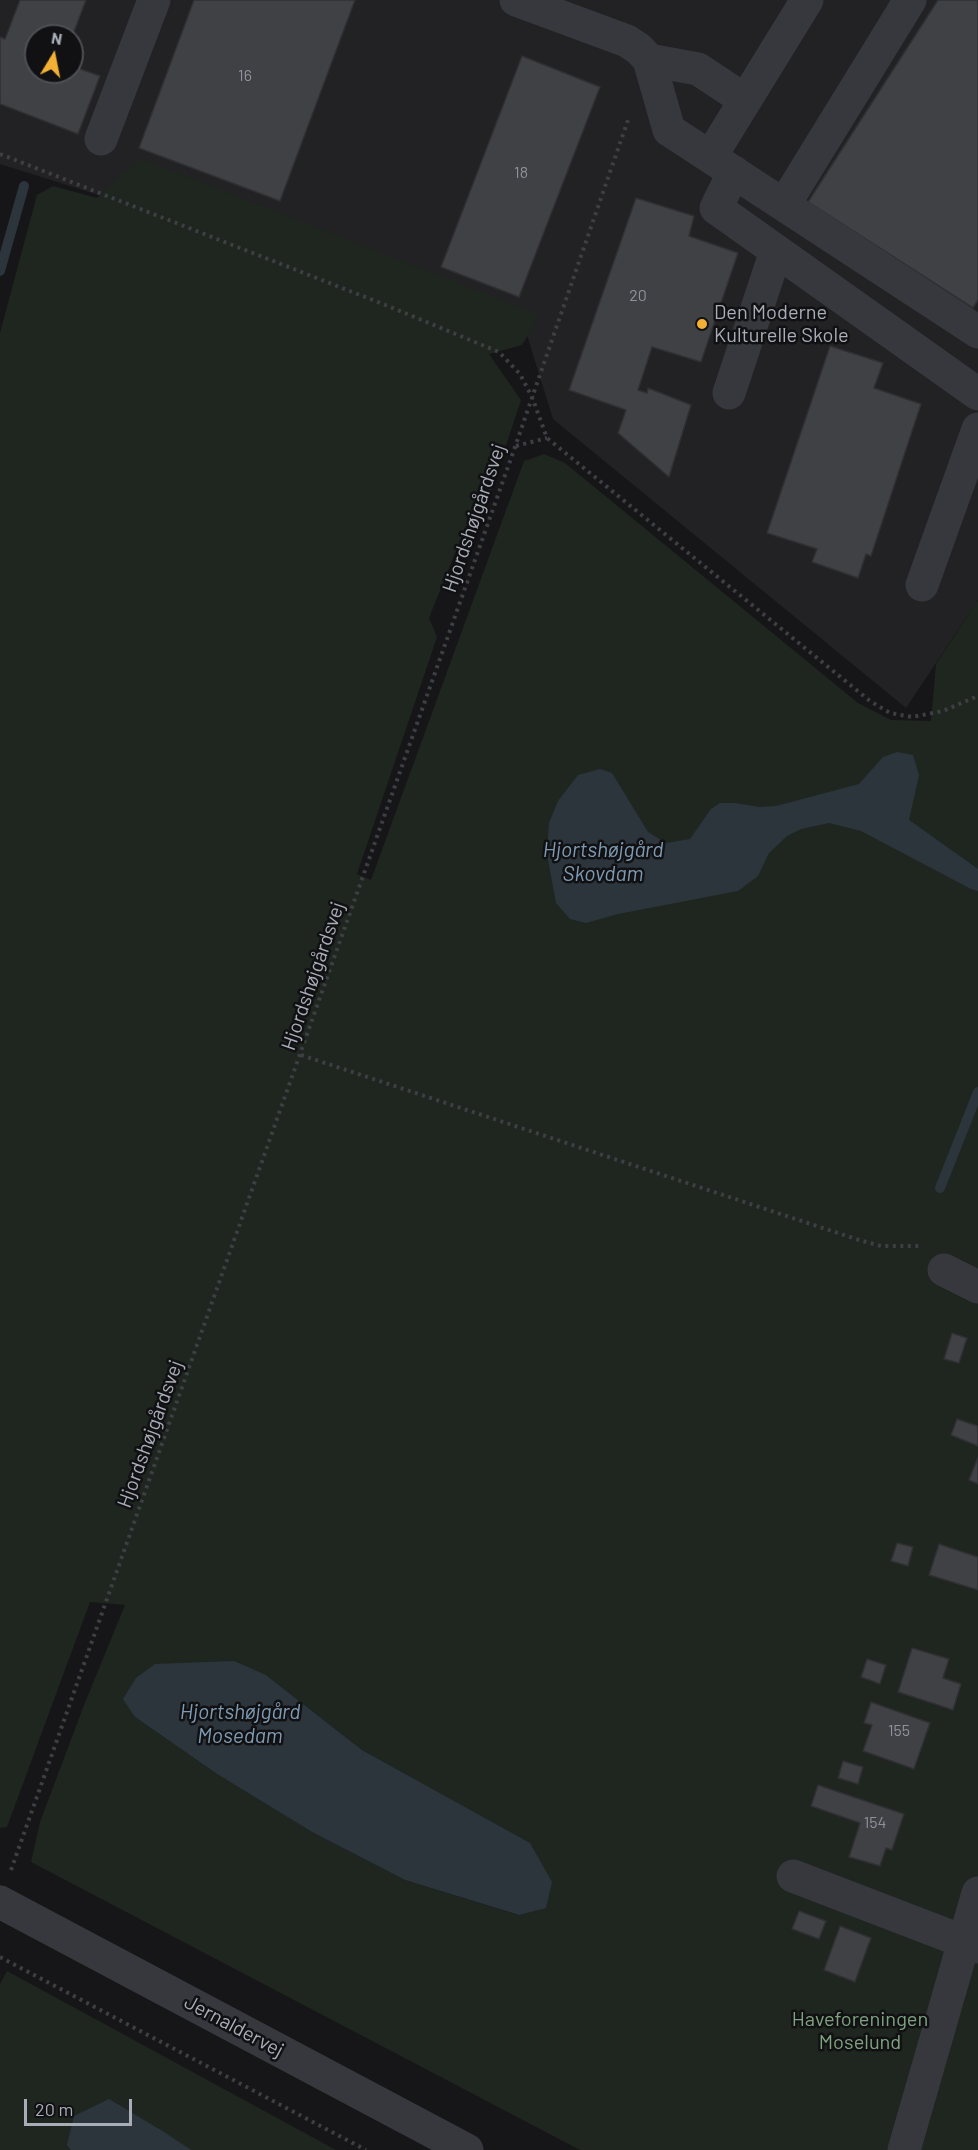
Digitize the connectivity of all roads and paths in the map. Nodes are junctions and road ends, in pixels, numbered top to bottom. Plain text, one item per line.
1 (154, 0) edge
2 (516, 0) edge
3 (807, 0) edge
4 (910, 0) edge
5 (581, 11) edge
6 (649, 60) junction
7 (745, 100) junction
8 (629, 116) dead end
9 (101, 139) dead end
10 (0, 154) edge
11 (723, 164) junction
12 (784, 205) junction
13 (776, 251) junction
14 (978, 332) edge
15 (729, 393) dead end
16 (978, 394) edge
17 (532, 397) junction
18 (978, 429) edge
19 (547, 438) junction
20 (515, 447) junction
21 (922, 585) dead end
22 (978, 696) edge
23 (301, 1055) junction
24 (944, 1270) joint
25 (978, 1287) edge
26 (793, 1876) dead end
27 (5, 1887) edge
28 (978, 1893) edge
29 (971, 1945) edge
30 (0, 1957) edge
31 (366, 2150) edge
32 (467, 2150) edge
33 (904, 2150) edge

1 - 9 street
2 - 5 street
3 - 7 street
4 - 12 street
5 - 6 street
6 - 7 street
6 - 11 street
7 - 11 street
8 - 17 path, Hjordshøjgårdsvej
10 - 17 path
11 - 12 street
11 - 13 street
12 - 14 street
13 - 15 street
13 - 16 street
17 - 19 path
17 - 20 path, Hjordshøjgårdsvej
18 - 21 street
19 - 20 path
19 - 22 path
20 - 23 path, Hjordshøjgårdsvej
23 - 24 path
23 - 27 path, Hjordshøjgårdsvej
24 - 25 street
26 - 29 street
27 - 32 street, Jernaldervej
28 - 29 street
29 - 33 street
30 - 31 path

